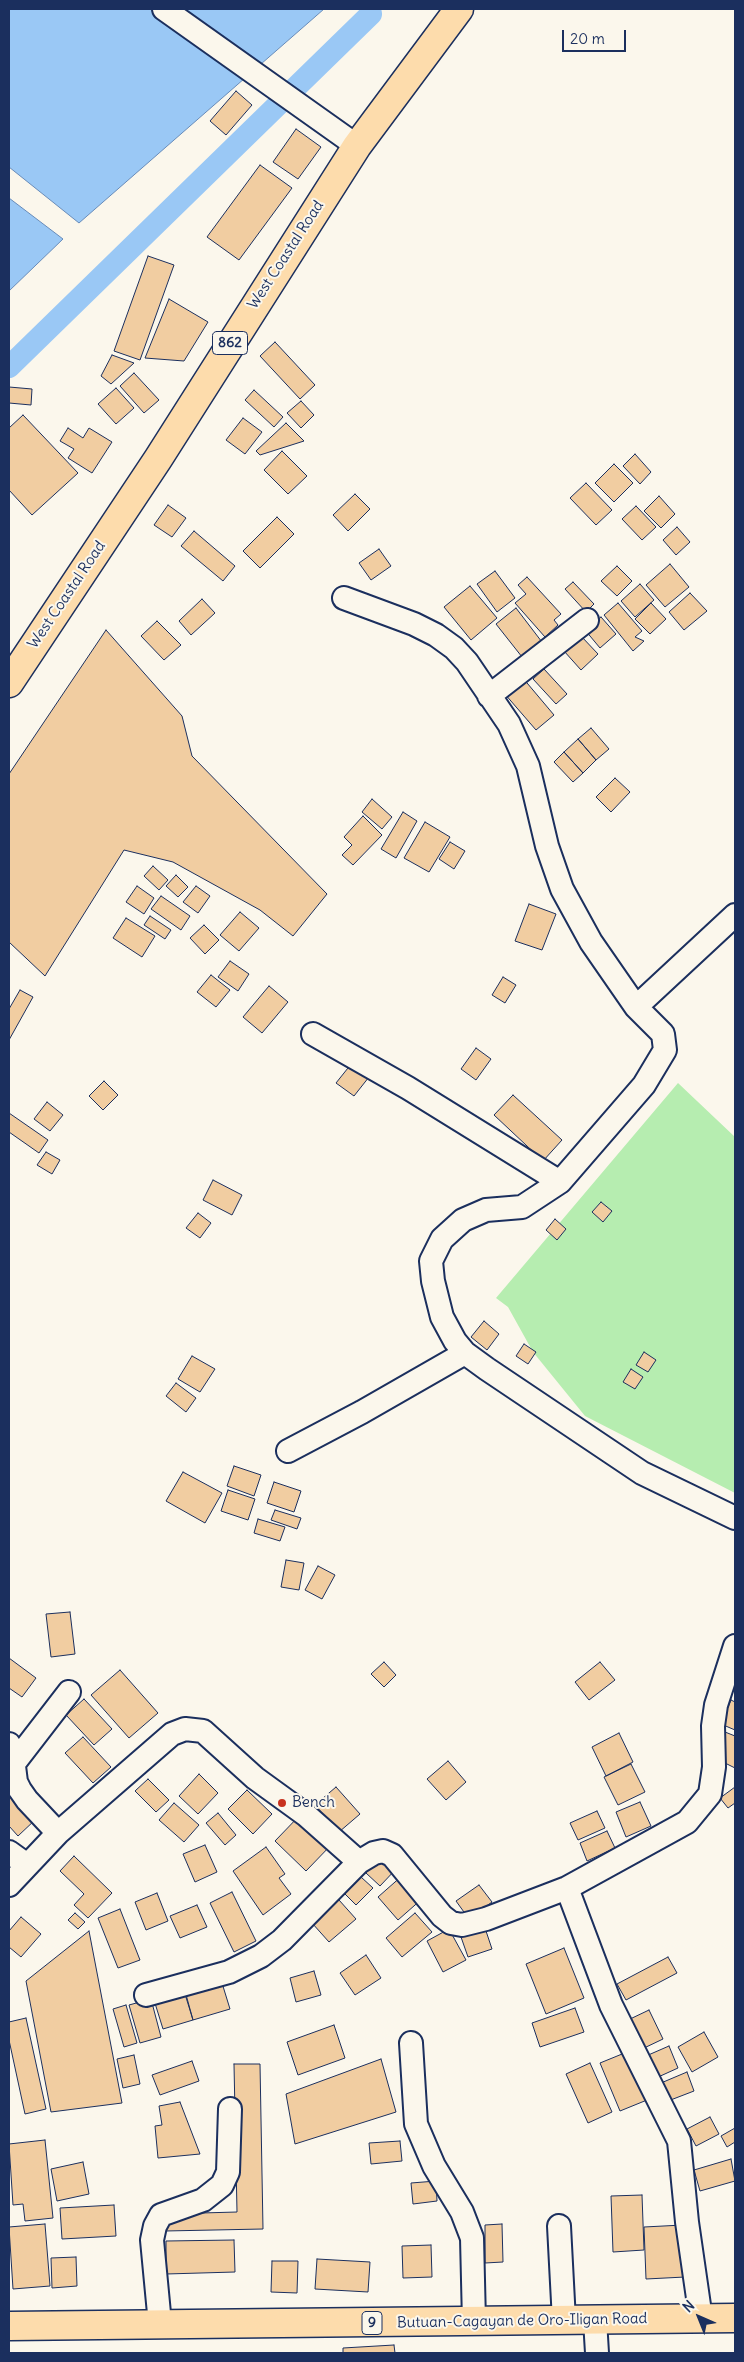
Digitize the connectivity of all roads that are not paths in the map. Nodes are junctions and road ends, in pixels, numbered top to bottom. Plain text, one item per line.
1 (164, 9) edge
2 (459, 9) edge
3 (357, 146) junction
4 (344, 598) dead end
5 (586, 620) dead end
6 (9, 683) edge
7 (489, 696) junction
8 (735, 915) edge
9 (636, 1007) junction
10 (312, 1034) dead end
11 (560, 1182) junction
12 (465, 1353) junction
13 (288, 1451) dead end
14 (735, 1518) edge
15 (735, 1646) edge
16 (68, 1692) dead end
17 (12, 1753) edge
18 (58, 1833) junction
19 (9, 1852) edge
20 (359, 1862) junction
21 (27, 1865) junction
22 (9, 1885) edge
23 (567, 1888) junction
24 (146, 1995) dead end
25 (410, 2043) dead end
26 (230, 2109) dead end
27 (559, 2226) dead end
28 (735, 2318) edge
29 (701, 2319) junction
30 (595, 2320) junction
31 (564, 2321) junction
32 (474, 2322) junction
33 (160, 2324) junction
34 (9, 2326) edge
35 (598, 2353) edge

1 - 3 street
2 - 3 main road, West Coastal Road / 862
3 - 6 main road, West Coastal Road / 862
4 - 7 street
5 - 7 street
7 - 9 street
8 - 9 street
9 - 11 street
10 - 11 street
11 - 12 street
12 - 13 street
12 - 14 street
15 - 23 street
16 - 17 street
17 - 18 street
18 - 20 street
18 - 21 street
19 - 21 street
20 - 23 street
20 - 24 street
21 - 22 street
23 - 29 street
25 - 32 street
26 - 33 street
27 - 31 street
28 - 29 main road, Butuan-Cagayan de Oro-Iligan Road / 9
29 - 30 main road, Butuan-Cagayan de Oro-Iligan Road / 9
30 - 31 main road, Butuan-Cagayan de Oro-Iligan Road / 9
30 - 35 street
31 - 32 main road, Butuan-Cagayan de Oro-Iligan Road / 9
32 - 33 main road, Butuan-Cagayan de Oro-Iligan Road / 9
33 - 34 main road, Butuan-Cagayan de Oro-Iligan Road / 9

